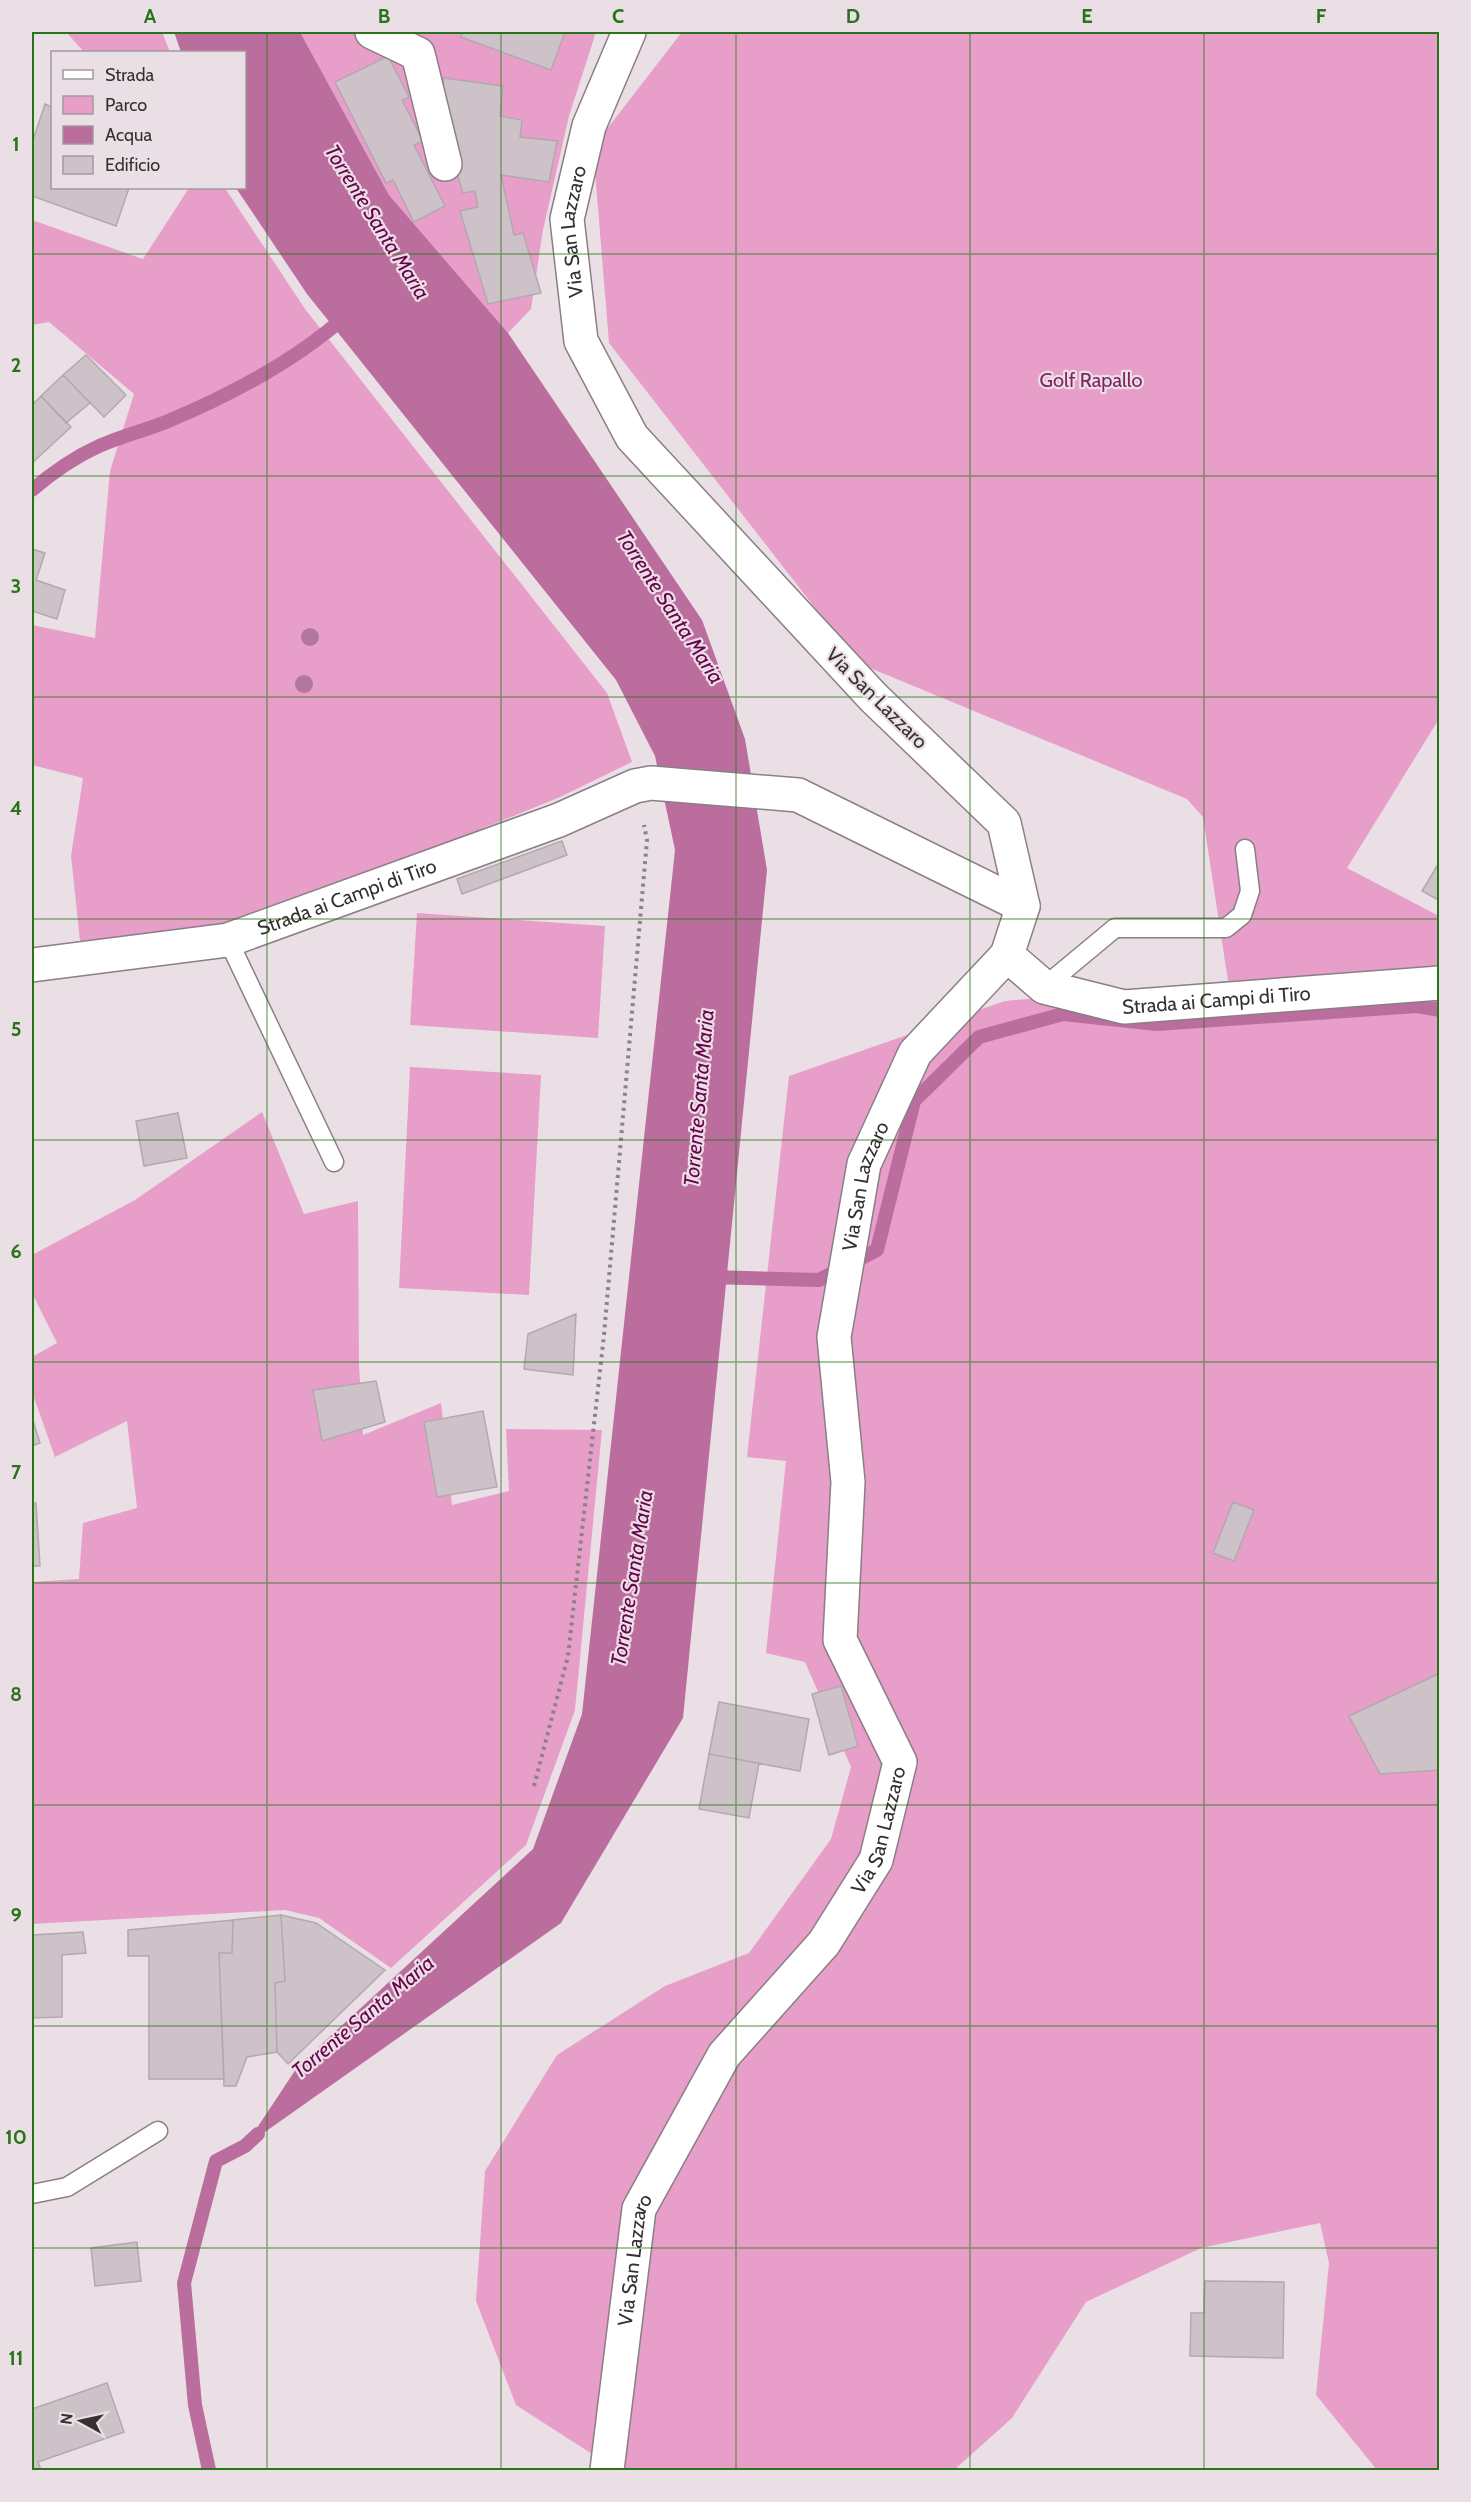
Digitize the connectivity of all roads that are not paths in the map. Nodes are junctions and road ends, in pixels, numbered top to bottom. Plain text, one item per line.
1 (372, 32) edge
2 (628, 32) edge
3 (446, 164) dead end
4 (1245, 849) dead end
5 (1023, 906) junction
6 (228, 940) junction
7 (1007, 955) junction
8 (32, 965) edge
9 (1440, 983) edge
10 (1044, 987) junction
11 (334, 1162) dead end
12 (158, 2131) dead end
13 (32, 2194) edge
14 (606, 2470) edge

1 - 3 street
2 - 5 street, Via San Lazzaro
4 - 10 lane
5 - 6 street, Strada ai Campi di Tiro
5 - 7 street, Via San Lazzaro
6 - 8 street, Strada ai Campi di Tiro
6 - 11 lane
7 - 10 street, Strada ai Campi di Tiro
7 - 14 street, Via San Lazzaro
9 - 10 street, Strada ai Campi di Tiro
12 - 13 lane

